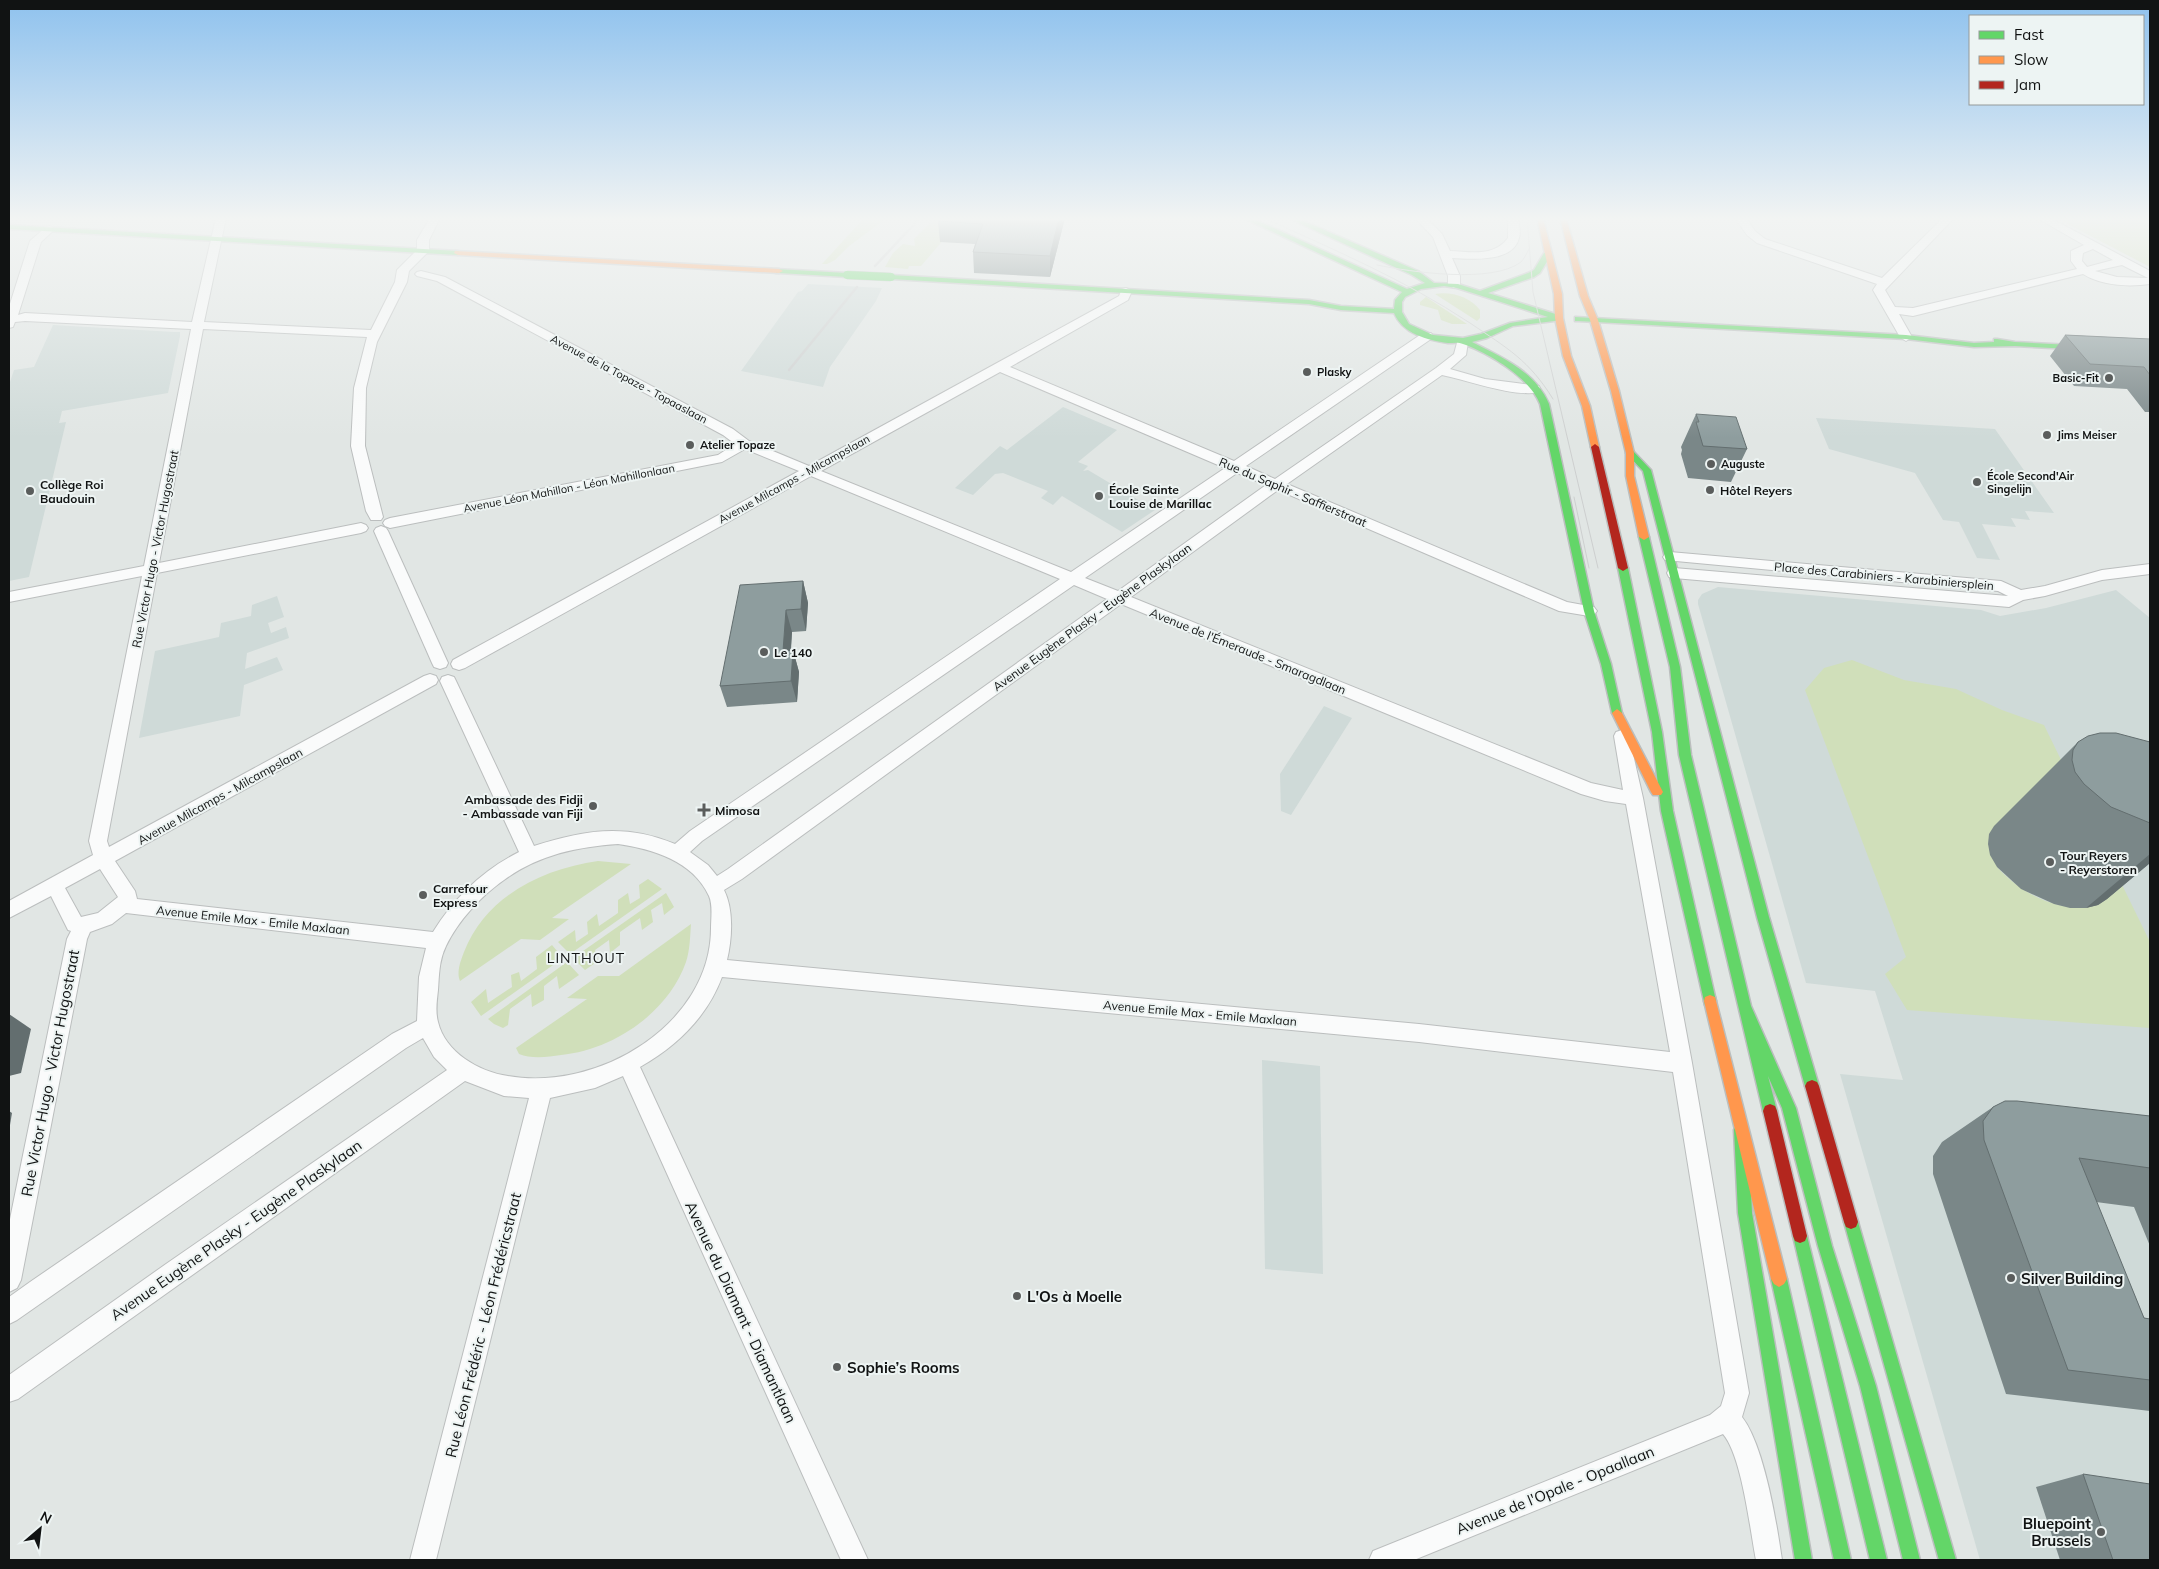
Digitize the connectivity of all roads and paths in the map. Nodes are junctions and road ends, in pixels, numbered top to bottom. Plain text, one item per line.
1 (20, 291) edge
2 (205, 291) edge
3 (396, 291) edge
4 (464, 291) edge
5 (1126, 291) edge
6 (1130, 291) edge
7 (1406, 291) edge
8 (1475, 291) edge
9 (1486, 291) edge
10 (1557, 291) edge
11 (1583, 291) edge
12 (1880, 291) edge
13 (2003, 291) edge
14 (1481, 293) junction
15 (1496, 299) junction
16 (1396, 308) junction
17 (1891, 310) junction
18 (1559, 318) junction
19 (1499, 320) junction
20 (1594, 320) junction
21 (10, 322) edge
22 (198, 325) junction
23 (375, 334) junction
24 (1428, 336) junction
25 (1906, 337) junction
26 (1464, 342) junction
27 (2150, 351) edge
28 (1000, 367) junction
29 (1455, 368) junction
30 (1534, 389) junction
31 (744, 444) junction
32 (1630, 453) junction
33 (1235, 468) junction
34 (810, 471) junction
35 (1276, 485) junction
36 (382, 524) junction
37 (1670, 557) junction
38 (150, 569) junction
39 (2150, 569) edge
40 (1674, 573) junction
41 (1071, 579) junction
42 (2018, 595) junction
43 (9, 598) edge
44 (1119, 599) junction
45 (1589, 611) junction
46 (440, 663) junction
47 (458, 664) junction
48 (430, 680) junction
49 (448, 681) junction
50 (1617, 713) junction
51 (1634, 798) junction
52 (1667, 811) junction
53 (677, 852) junction
54 (530, 856) junction
55 (103, 859) junction
56 (54, 885) junction
57 (713, 887) junction
58 (123, 905) junction
59 (9, 910) edge
60 (84, 926) junction
61 (438, 941) junction
62 (716, 968) junction
63 (1744, 1004) junction
64 (428, 1026) junction
65 (628, 1063) junction
66 (1682, 1063) junction
67 (464, 1070) junction
68 (542, 1089) junction
69 (1741, 1130) junction
70 (9, 1280) edge
71 (9, 1312) edge
72 (9, 1390) edge
73 (1727, 1419) junction
74 (423, 1560) edge
75 (855, 1560) edge
76 (1382, 1560) edge
77 (1769, 1560) edge
78 (1804, 1560) edge
79 (1843, 1560) edge
80 (1879, 1560) edge
81 (1912, 1560) edge
82 (1948, 1560) edge

1 - 21 street
2 - 22 street, Rue Victor Hugo - Victor Hugostraat
3 - 23 street
4 - 31 street, Avenue de la Topaze - Topaaslaan
5 - 28 street, Avenue Milcamps - Milcampslaan
6 - 16 main road
7 - 16 main road
8 - 14 main road
9 - 14 main road
10 - 18 main road
11 - 20 main road
12 - 17 street
13 - 17 street
14 - 15 main road
15 - 18 main road
15 - 19 main road
16 - 24 main road
17 - 25 street
18 - 19 main road
18 - 20 main road
18 - 52 main road
19 - 26 main road
20 - 25 main road
20 - 32 main road
21 - 22 street
22 - 23 street
22 - 38 street, Rue Victor Hugo - Victor Hugostraat
23 - 36 street
24 - 26 main road
24 - 33 street
25 - 27 main road
26 - 29 street, Avenue Eugène Plasky - Eugène Plaskylaan
26 - 30 main road
28 - 33 street, Rue du Saphir - Saffierstraat
28 - 34 street, Avenue Milcamps - Milcampslaan
29 - 30 street
29 - 35 street, Avenue Eugène Plasky - Eugène Plaskylaan
30 - 45 main road
31 - 34 street, Avenue de la Topaze - Topaaslaan
31 - 36 street, Avenue Léon Mahillon - Léon Mahillonlaan
32 - 37 main road
32 - 63 main road
33 - 35 street, Rue du Saphir - Saffierstraat
33 - 41 street
34 - 41 street, Avenue de l'Émeraude - Smaragdlaan
34 - 47 street, Avenue Milcamps - Milcampslaan
35 - 44 street, Avenue Eugène Plasky - Eugène Plaskylaan
35 - 45 street, Rue du Saphir - Saffierstraat
36 - 38 street
36 - 46 street
37 - 40 main road
37 - 42 street, Place des Carabiniers - Karabiniersplein
38 - 43 street
38 - 55 street, Rue Victor Hugo - Victor Hugostraat
39 - 42 street
40 - 42 street, Place des Carabiniers - Karabiniersplein
40 - 82 main road
41 - 44 street, Avenue de l'Émeraude - Smaragdlaan
41 - 53 street
44 - 51 street, Avenue de l'Émeraude - Smaragdlaan
44 - 57 street, Avenue Eugène Plasky - Eugène Plaskylaan
45 - 50 main road
46 - 47 street
46 - 48 street
47 - 49 street
48 - 49 street
48 - 55 street, Avenue Milcamps - Milcampslaan
49 - 54 street
50 - 51 street
50 - 52 main road
51 - 66 street
52 - 69 main road
53 - 54 street
53 - 57 street
54 - 61 street
55 - 56 street, Avenue Milcamps - Milcampslaan
55 - 58 street
56 - 59 street, Avenue Milcamps - Milcampslaan
56 - 60 street
57 - 62 street
58 - 60 street
58 - 61 street, Avenue Emile Max - Emile Maxlaan
60 - 70 street, Rue Victor Hugo - Victor Hugostraat
61 - 64 street
62 - 65 street
62 - 66 street, Avenue Emile Max - Emile Maxlaan
63 - 80 main road
63 - 81 main road
64 - 67 street
64 - 71 street
65 - 68 street
65 - 75 street, Avenue du Diamant - Diamantlaan
66 - 73 street
67 - 68 street
67 - 72 street, Avenue Eugène Plasky - Eugène Plaskylaan
68 - 74 street, Rue Léon Frédéric - Léon Frédéricstraat
69 - 78 main road
69 - 79 main road
73 - 76 street, Avenue de l'Opale - Opaallaan
73 - 77 street

